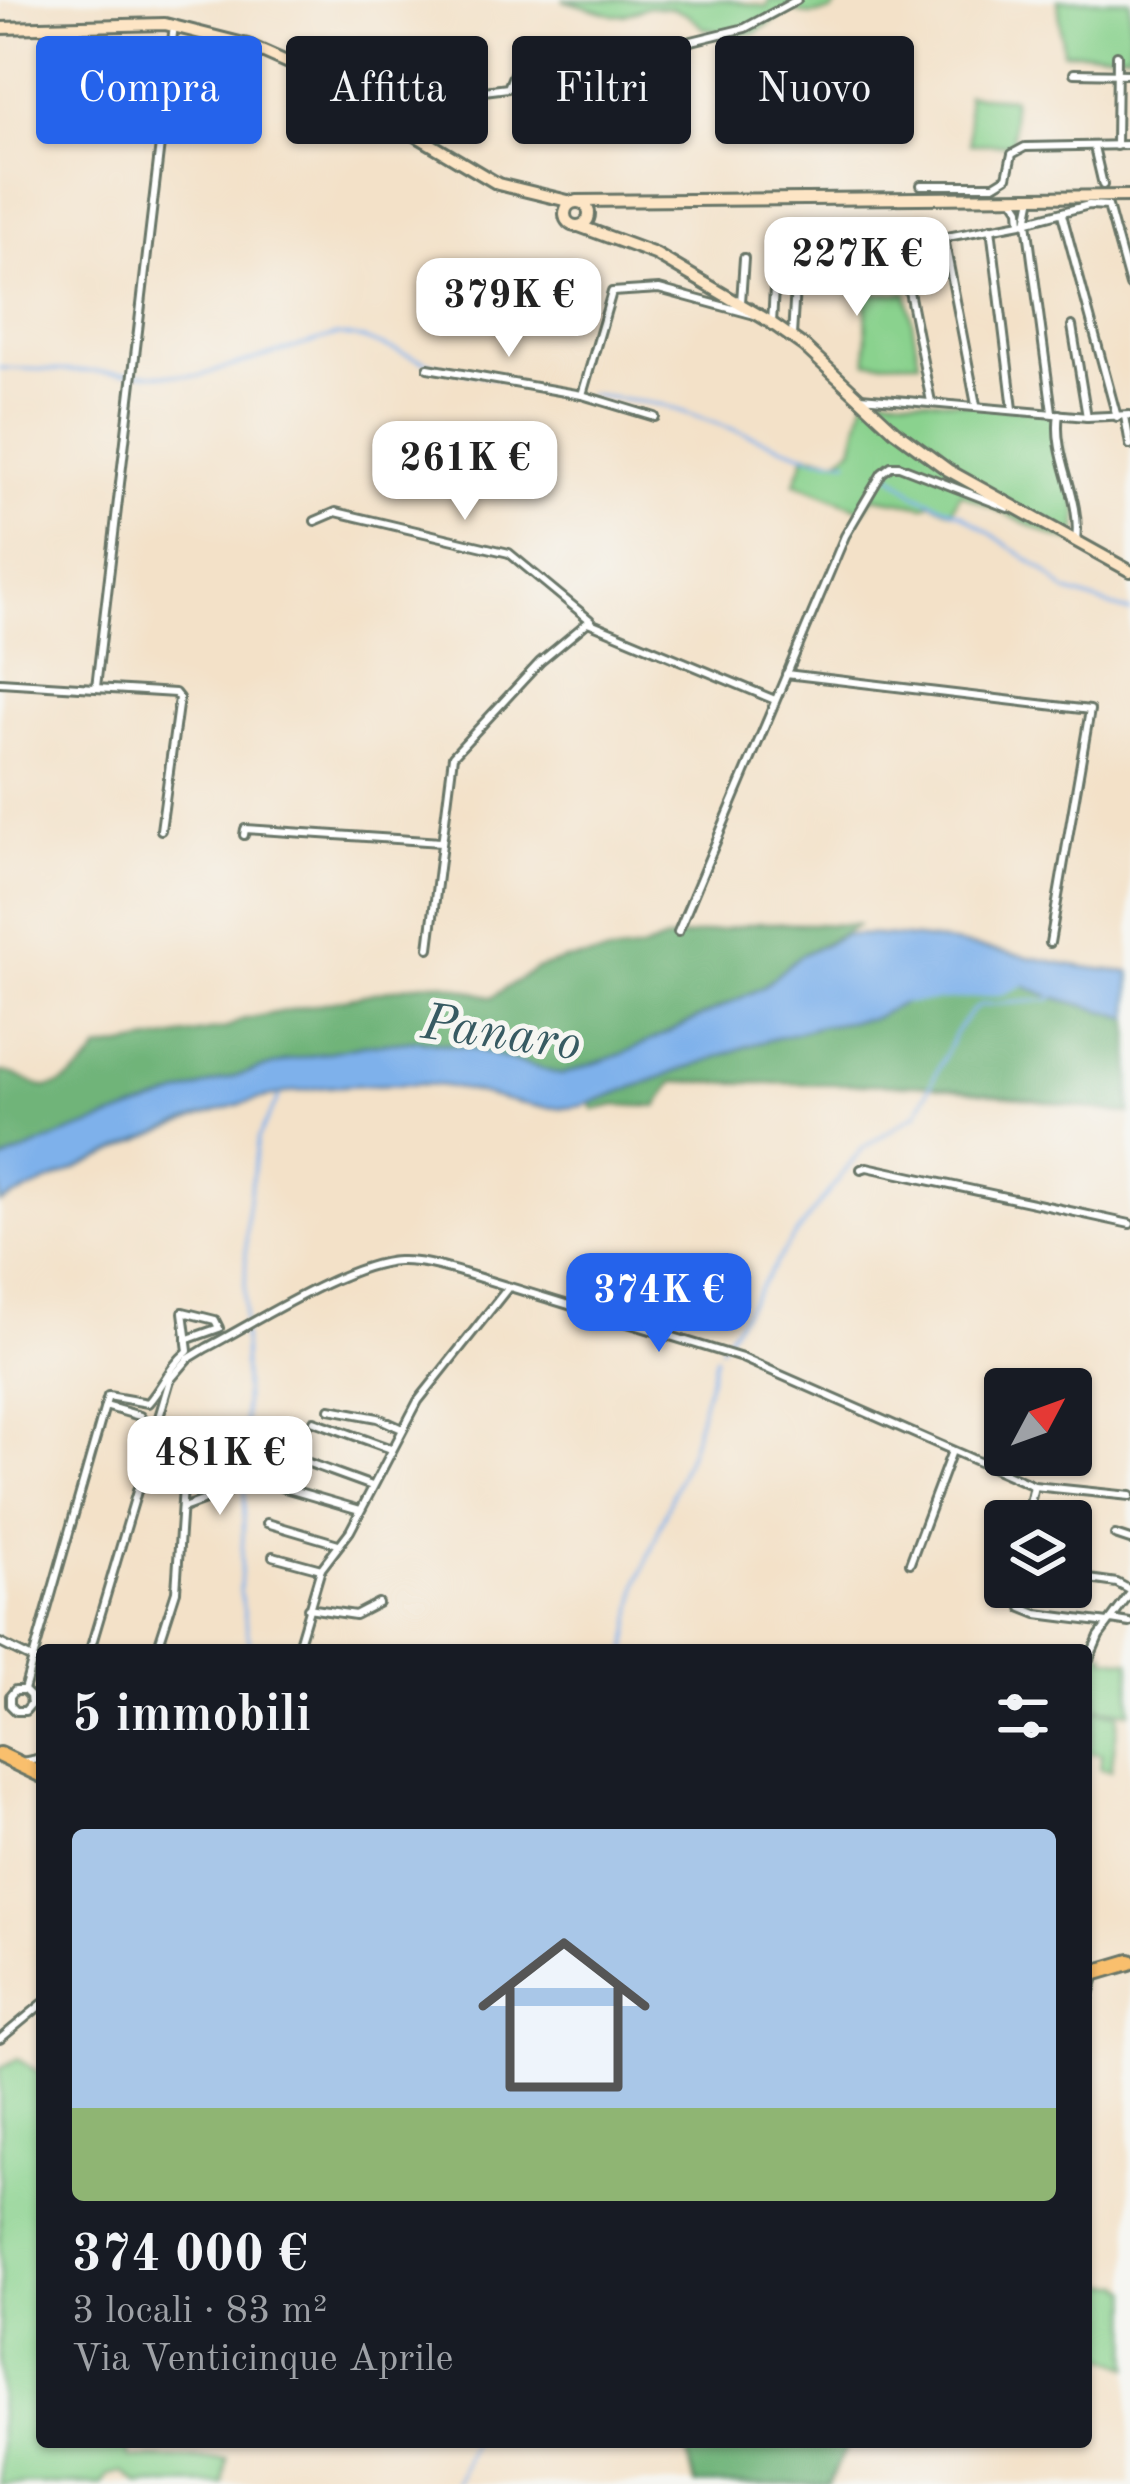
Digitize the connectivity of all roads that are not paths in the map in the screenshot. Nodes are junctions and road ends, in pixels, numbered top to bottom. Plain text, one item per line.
1 (797, 0) edge
2 (174, 25) junction
3 (0, 28) edge
4 (1117, 55) dead end
5 (1074, 73) dead end
6 (1117, 74) junction
7 (1130, 74) edge
8 (1130, 145) edge
9 (433, 146) junction
10 (1094, 146) junction
11 (1116, 146) junction
12 (921, 185) dead end
13 (1103, 185) dead end
14 (518, 190) junction
15 (1130, 196) edge
16 (1012, 197) junction
17 (1032, 197) junction
18 (583, 209) junction
19 (1062, 214) junction
20 (1024, 223) junction
21 (991, 228) junction
22 (857, 231) junction
23 (890, 232) junction
24 (777, 237) dead end
25 (944, 238) junction
26 (926, 241) junction
27 (902, 256) junction
28 (1126, 256) edge
29 (744, 258) dead end
30 (1130, 286) edge
31 (741, 304) junction
32 (759, 315) junction
33 (772, 322) junction
34 (1072, 326) dead end
35 (792, 336) junction
36 (428, 368) dead end
37 (583, 393) junction
38 (858, 397) junction
39 (931, 403) junction
40 (976, 407) junction
41 (1013, 410) junction
42 (1056, 414) junction
43 (1124, 416) edge
44 (655, 417) dead end
45 (1087, 417) junction
46 (1130, 445) edge
47 (1012, 506) junction
48 (315, 520) dead end
49 (1075, 542) junction
50 (1130, 571) edge
51 (590, 620) junction
52 (786, 674) junction
53 (0, 682) edge
54 (96, 687) junction
55 (775, 700) junction
56 (160, 830) dead end
57 (244, 836) dead end
58 (441, 842) junction
59 (678, 932) dead end
60 (1050, 943) dead end
61 (429, 948) dead end
62 (861, 1169) dead end
63 (1130, 1224) edge
64 (508, 1288) junction
65 (188, 1340) junction
66 (161, 1401) junction
67 (105, 1406) junction
68 (330, 1408) dead end
69 (140, 1416) junction
70 (314, 1421) dead end
71 (402, 1429) junction
72 (151, 1435) junction
73 (192, 1445) dead end
74 (391, 1449) junction
75 (274, 1450) dead end
76 (952, 1451) junction
77 (1034, 1486) junction
78 (373, 1487) junction
79 (1127, 1499) edge
80 (1031, 1500) edge
81 (183, 1508) junction
82 (360, 1510) junction
83 (267, 1523) dead end
84 (1115, 1535) dead end
85 (1130, 1540) edge
86 (338, 1544) junction
87 (273, 1556) dead end
88 (910, 1563) dead end
89 (321, 1569) junction
90 (1092, 1579) edge
91 (1130, 1592) edge
92 (378, 1603) dead end
93 (308, 1607) junction
94 (1022, 1608) edge
95 (1109, 1622) junction
96 (1130, 1623) edge
97 (0, 1643) edge
98 (92, 1644) edge
99 (160, 1644) edge
100 (299, 1644) edge
101 (1092, 1655) edge
102 (31, 1661) junction
103 (36, 1662) edge
104 (24, 1690) dead end
105 (7, 1759) edge
106 (36, 1772) edge
107 (1130, 1962) edge
108 (1092, 1973) edge
109 (36, 2009) edge
110 (0, 2039) edge

1 - 9 street
2 - 3 main road
2 - 9 main road
2 - 54 street
4 - 6 street
5 - 6 street
6 - 7 street
6 - 11 street
8 - 11 street
9 - 14 main road
10 - 11 street
10 - 12 street
10 - 13 street
14 - 18 main road
14 - 18 main road
15 - 17 main road
16 - 17 main road
16 - 18 main road
16 - 20 street
17 - 20 street
18 - 31 main road
19 - 20 street
19 - 28 street
19 - 43 street
20 - 21 street
20 - 42 street
21 - 25 street
21 - 41 street
22 - 22 street
22 - 23 street
22 - 35 street
23 - 26 street
23 - 27 street
24 - 33 street
25 - 26 street
25 - 40 street
26 - 27 street
27 - 39 street
28 - 30 street
29 - 31 street
31 - 32 main road
32 - 33 main road
32 - 37 street
33 - 35 main road
34 - 45 street
35 - 38 main road
36 - 37 street
37 - 44 street
38 - 39 street
38 - 47 main road
39 - 40 street
40 - 41 street
41 - 42 street
42 - 45 street
42 - 49 street
43 - 45 street
43 - 46 street
47 - 49 main road
47 - 52 street
48 - 51 street
49 - 50 main road
51 - 55 street
51 - 58 street
52 - 55 street
52 - 60 street
53 - 54 street
54 - 56 street
55 - 59 street
57 - 58 street
58 - 61 street
62 - 63 street
64 - 66 street
64 - 71 street
64 - 76 street
65 - 65 street
65 - 67 street
66 - 69 street
66 - 72 street
67 - 69 street
67 - 102 street
68 - 71 street
69 - 72 street
70 - 74 street
71 - 74 street
72 - 98 street
73 - 81 street
74 - 78 street
75 - 78 street
76 - 77 street
76 - 88 street
77 - 79 street
77 - 80 street
78 - 82 street
81 - 82 street
81 - 99 street
82 - 86 street
83 - 86 street
84 - 85 street
86 - 89 street
87 - 89 street
89 - 93 street
90 - 91 street
91 - 95 street
92 - 93 street
93 - 100 street
94 - 95 street
95 - 96 street
95 - 101 street
97 - 102 street
102 - 103 street
102 - 104 street
105 - 106 main road
107 - 108 main road
109 - 110 street

